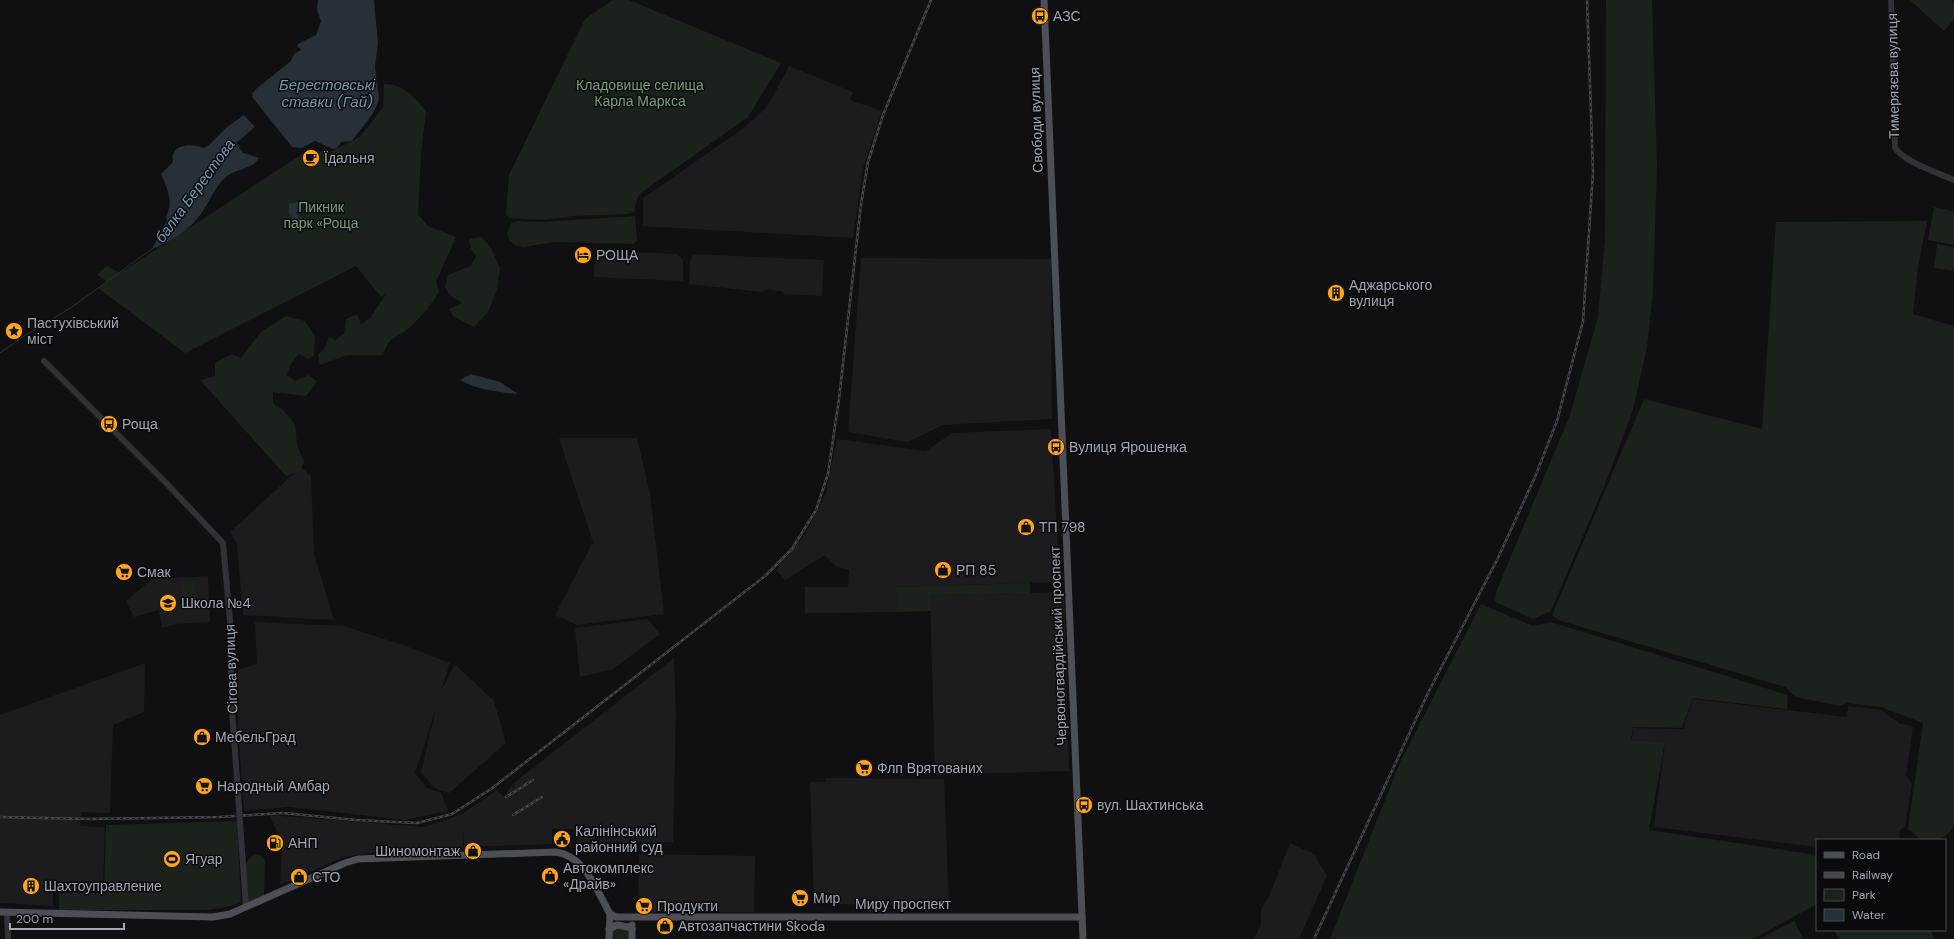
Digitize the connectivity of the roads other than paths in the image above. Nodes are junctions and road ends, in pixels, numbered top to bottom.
1 (1044, 0) edge
2 (1891, 0) edge
3 (1954, 180) edge
4 (1055, 257) joint
5 (44, 361) dead end
6 (246, 907) junction
7 (4, 913) edge
8 (610, 914) junction
9 (632, 917) junction
10 (1082, 917) junction
11 (609, 929) junction
12 (632, 929) junction
13 (8, 939) edge
14 (609, 939) edge
15 (632, 939) edge
16 (1083, 939) edge

1 - 4 main road, Свободи вулиця
2 - 3 street, Тимерязєва вулиця
4 - 10 main road, Червоногвардійський проспект
5 - 6 street, Сігова вулиця, bridge
6 - 7 main road
6 - 8 main road
7 - 13 street
8 - 9 main road, Миру проспект
8 - 11 main road
9 - 10 main road, Миру проспект
9 - 12 main road
10 - 16 main road, Червоногвардійський проспект
11 - 12 main road
11 - 14 main road
12 - 15 main road

